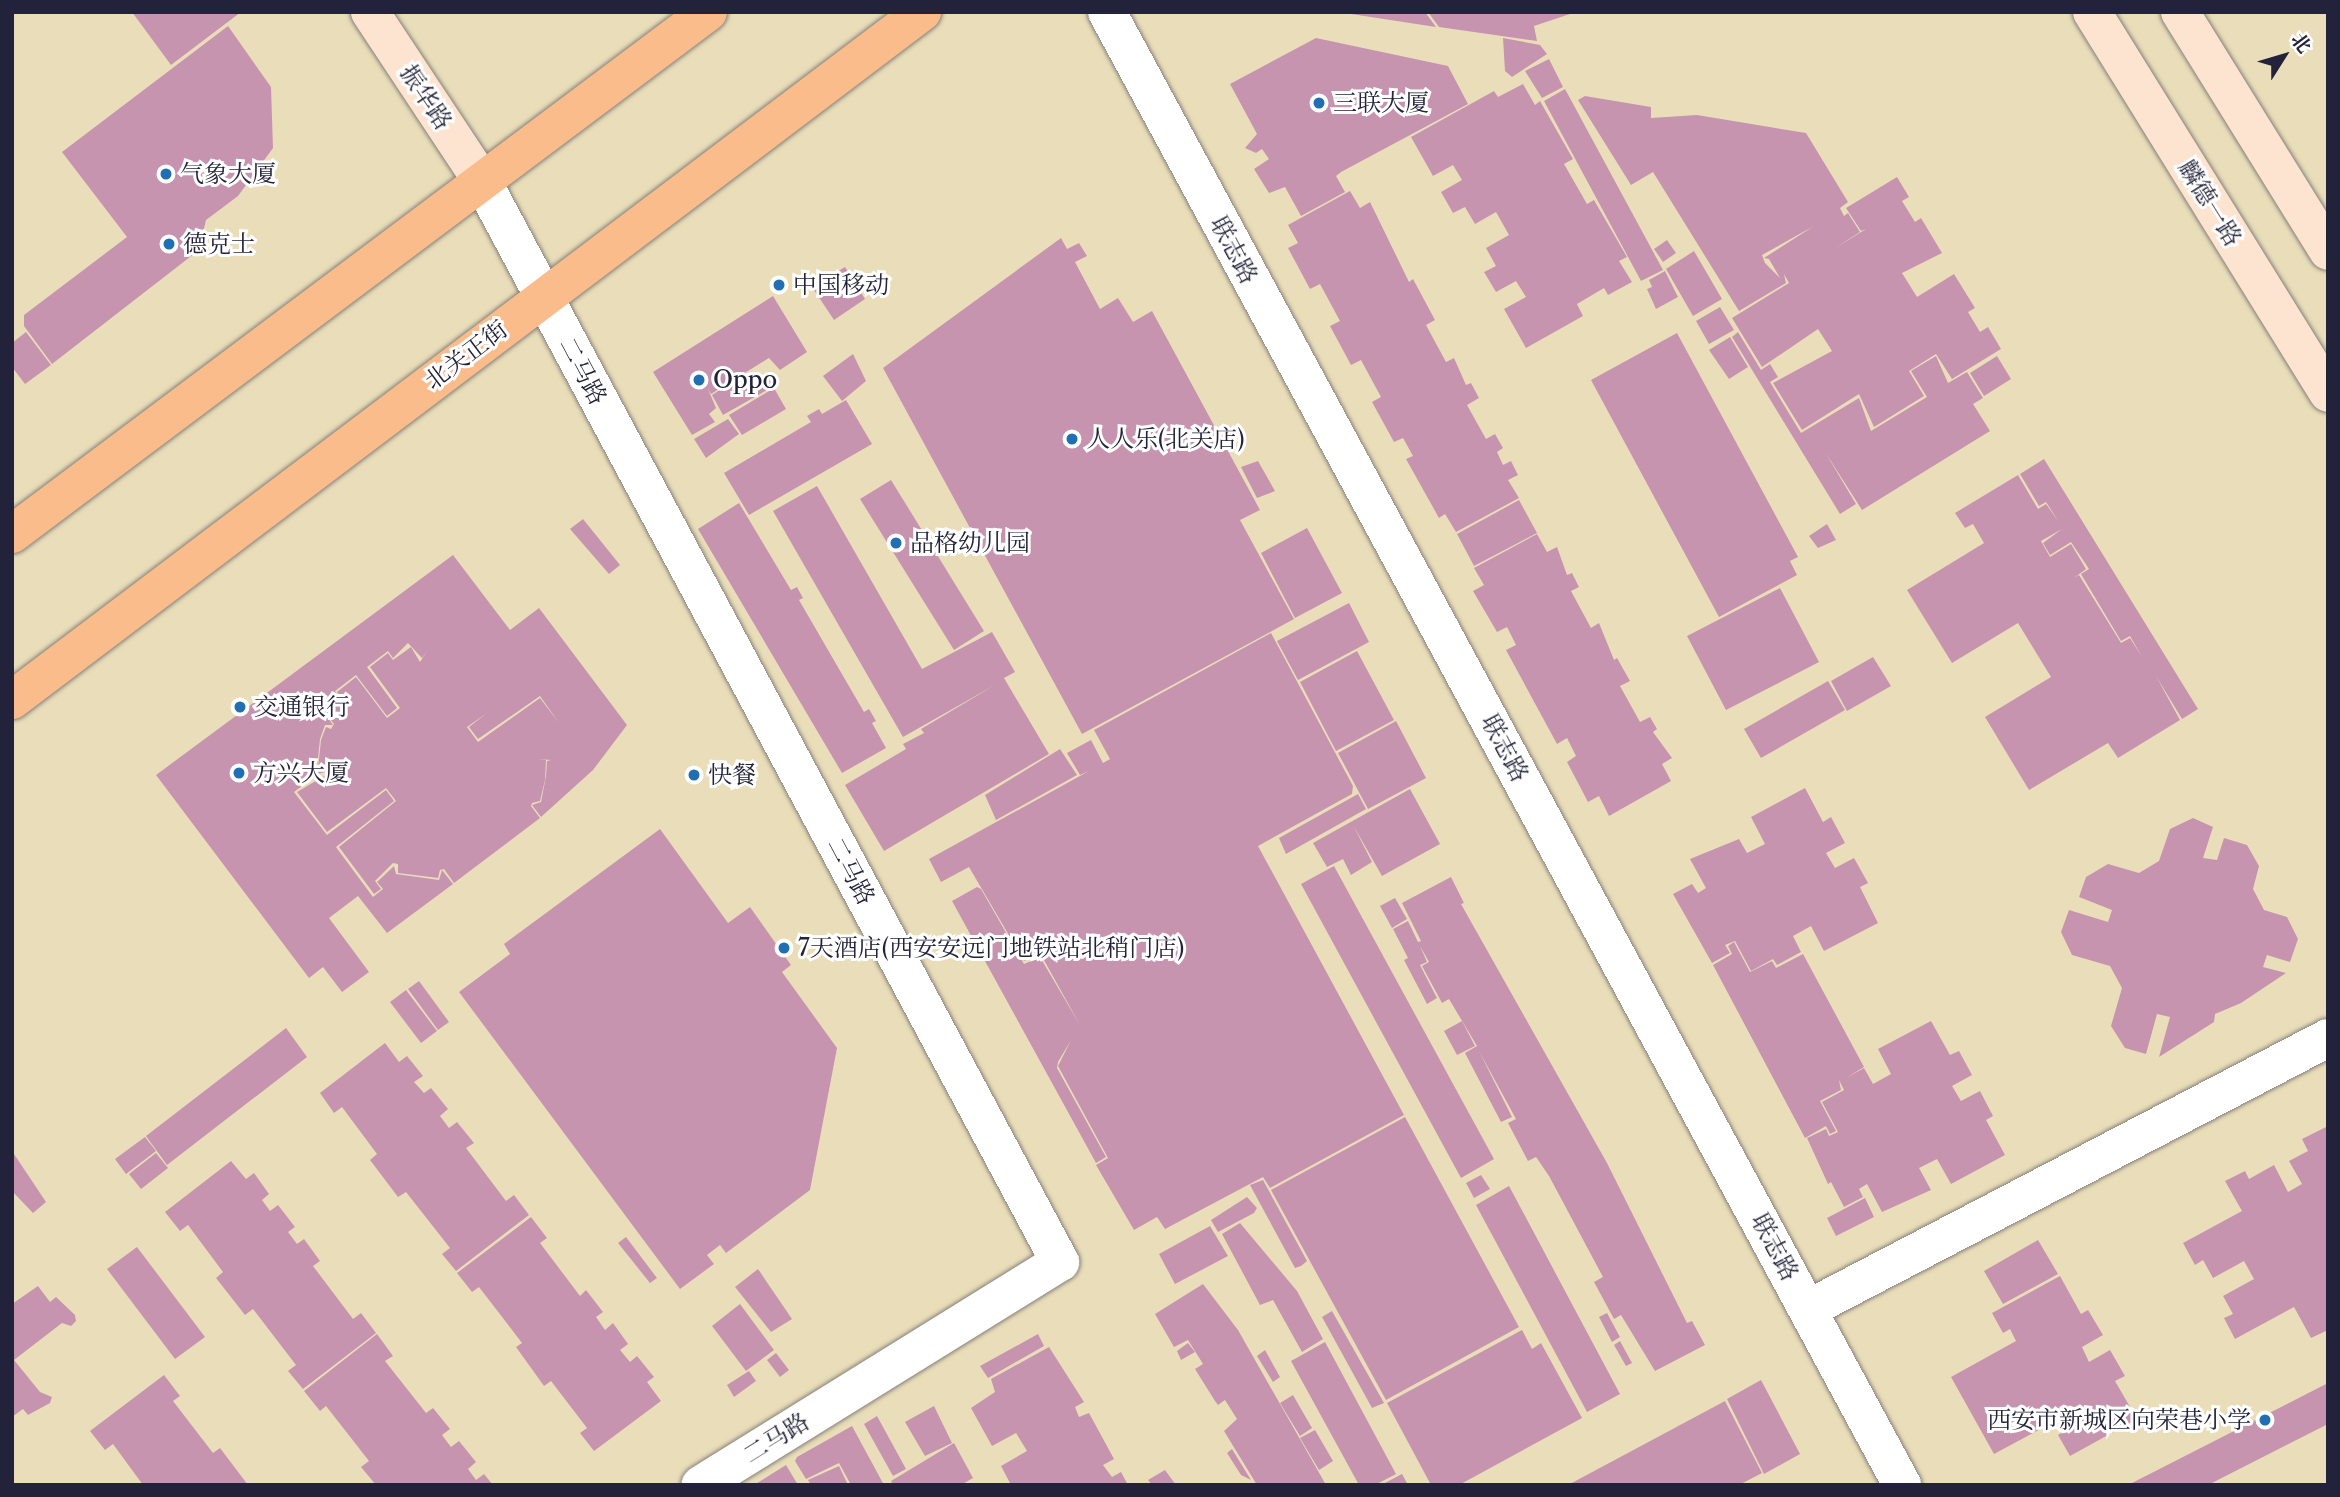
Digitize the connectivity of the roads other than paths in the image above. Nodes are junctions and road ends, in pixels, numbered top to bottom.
1 (370, 12) edge
2 (708, 12) edge
3 (922, 12) edge
4 (1107, 12) edge
5 (2092, 12) edge
6 (2180, 12) edge
7 (482, 181) junction
8 (2328, 251) edge
9 (543, 296) junction
10 (2328, 393) edge
11 (12, 534) edge
12 (12, 700) edge
13 (2328, 1038) edge
14 (1808, 1309) junction
15 (700, 1485) edge
16 (1902, 1485) edge

1 - 7 main road, 振华路
2 - 7 main road
3 - 9 main road, 北关正街
4 - 14 street, 联志路
5 - 10 main road, 麟德一路
6 - 8 main road
7 - 9 street, 二马路
7 - 11 main road
9 - 12 main road, 北关正街
9 - 15 street, 二马路
13 - 14 street
14 - 16 street, 联志路

